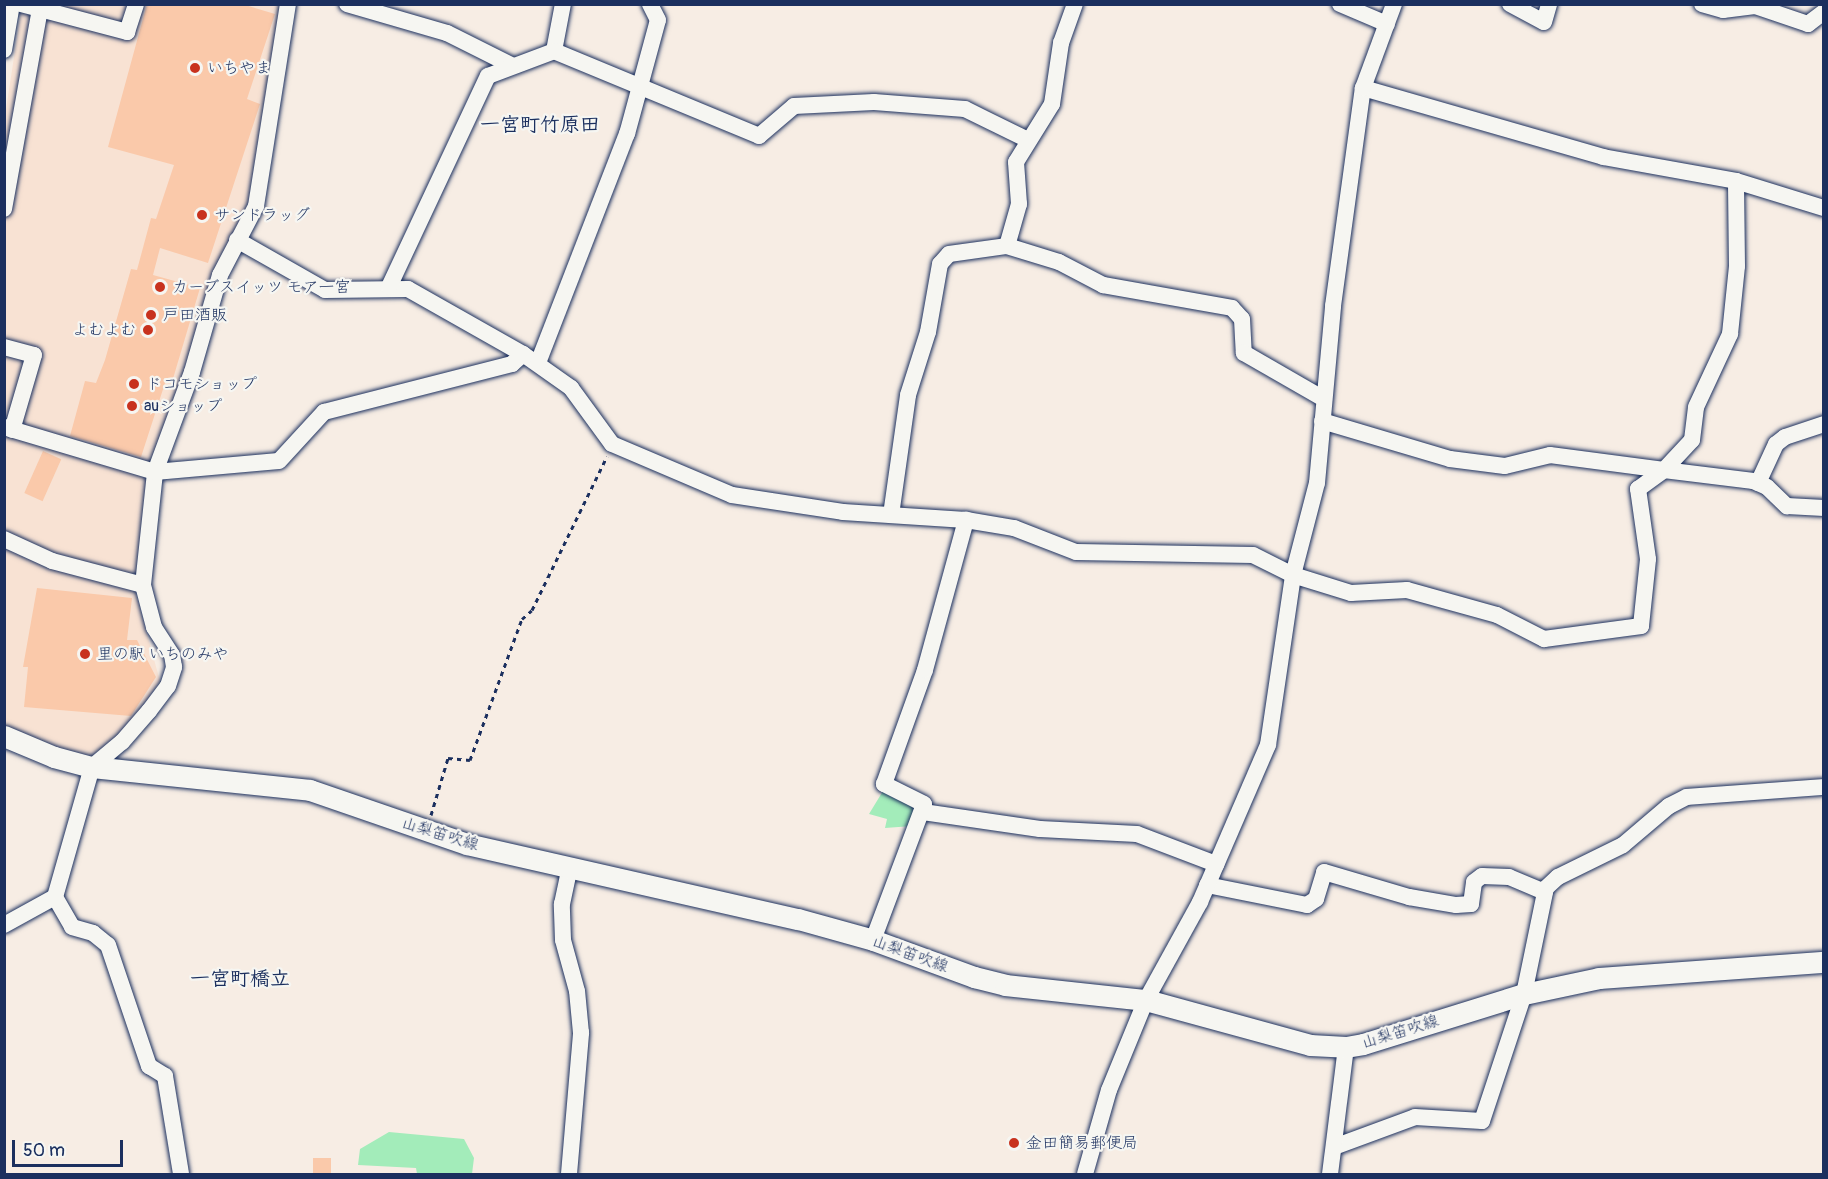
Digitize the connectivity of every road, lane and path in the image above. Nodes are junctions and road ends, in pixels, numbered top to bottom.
1 (12, 4) edge
2 (21, 4) edge
3 (136, 4) edge
4 (288, 4) edge
5 (347, 4) edge
6 (563, 4) edge
7 (651, 4) edge
8 (1075, 4) edge
9 (1340, 4) edge
10 (1394, 4) edge
11 (1510, 4) edge
12 (1549, 4) edge
13 (1702, 4) edge
14 (44, 6) edge
15 (1824, 12) edge
16 (1387, 24) junction
17 (4, 50) edge
18 (554, 51) junction
19 (511, 64) junction
20 (639, 86) junction
21 (1363, 88) junction
22 (1028, 140) junction
23 (1736, 181) junction
24 (1824, 208) edge
25 (4, 209) edge
26 (237, 240) junction
27 (1007, 246) junction
28 (389, 287) junction
29 (4, 347) edge
30 (523, 354) junction
31 (538, 363) junction
32 (1324, 399) junction
33 (1322, 421) junction
34 (1824, 424) edge
35 (8, 428) edge
36 (612, 444) junction
37 (1664, 471) junction
38 (155, 472) junction
39 (1758, 483) junction
40 (1824, 508) edge
41 (891, 515) junction
42 (966, 520) junction
43 (4, 539) edge
44 (1293, 575) junction
45 (143, 585) junction
46 (4, 736) edge
47 (92, 766) junction
48 (1822, 786) edge
49 (923, 812) junction
50 (426, 831) junction
51 (1216, 864) junction
52 (570, 867) junction
53 (1207, 885) junction
54 (1545, 892) junction
55 (56, 897) junction
56 (4, 925) edge
57 (873, 940) junction
58 (1824, 962) edge
59 (1524, 994) junction
60 (1146, 1000) junction
61 (1346, 1047) junction
62 (1334, 1147) junction
63 (180, 1174) edge
64 (569, 1174) edge
65 (1085, 1174) edge
66 (1330, 1174) edge

1 - 17 street
2 - 14 street
3 - 14 street
4 - 26 street
5 - 19 street
6 - 18 street
7 - 20 street
8 - 22 street
9 - 16 street
10 - 16 street
11 - 12 street
13 - 15 street
14 - 25 street
16 - 21 street
18 - 19 street
18 - 20 street
19 - 28 street
20 - 22 street
20 - 31 street
21 - 23 street
21 - 32 street
22 - 27 street
23 - 24 street
23 - 37 street
26 - 28 street
26 - 38 street
27 - 32 street
27 - 41 street
28 - 30 street
29 - 35 street
30 - 31 street
30 - 38 street
31 - 36 street
32 - 33 street
33 - 37 street
33 - 44 street
34 - 39 street
35 - 38 street
36 - 41 street
36 - 50 path
37 - 39 street
37 - 44 street
38 - 45 street
39 - 40 street
41 - 42 street
42 - 44 street
42 - 49 street
43 - 45 street
44 - 51 street
45 - 47 street
46 - 47 main road, 山梨笛吹線
47 - 50 main road, 山梨笛吹線
47 - 55 street
48 - 54 street
49 - 51 street
49 - 57 street
50 - 52 main road, 山梨笛吹線
51 - 53 street
52 - 57 main road, 山梨笛吹線
52 - 64 street
53 - 54 street
53 - 60 street
54 - 59 street
55 - 56 street
55 - 63 street
57 - 60 main road, 山梨笛吹線
58 - 59 main road, 山梨笛吹線
59 - 61 main road, 山梨笛吹線
59 - 62 street
60 - 61 main road, 山梨笛吹線
60 - 65 street
61 - 62 street
62 - 66 street

